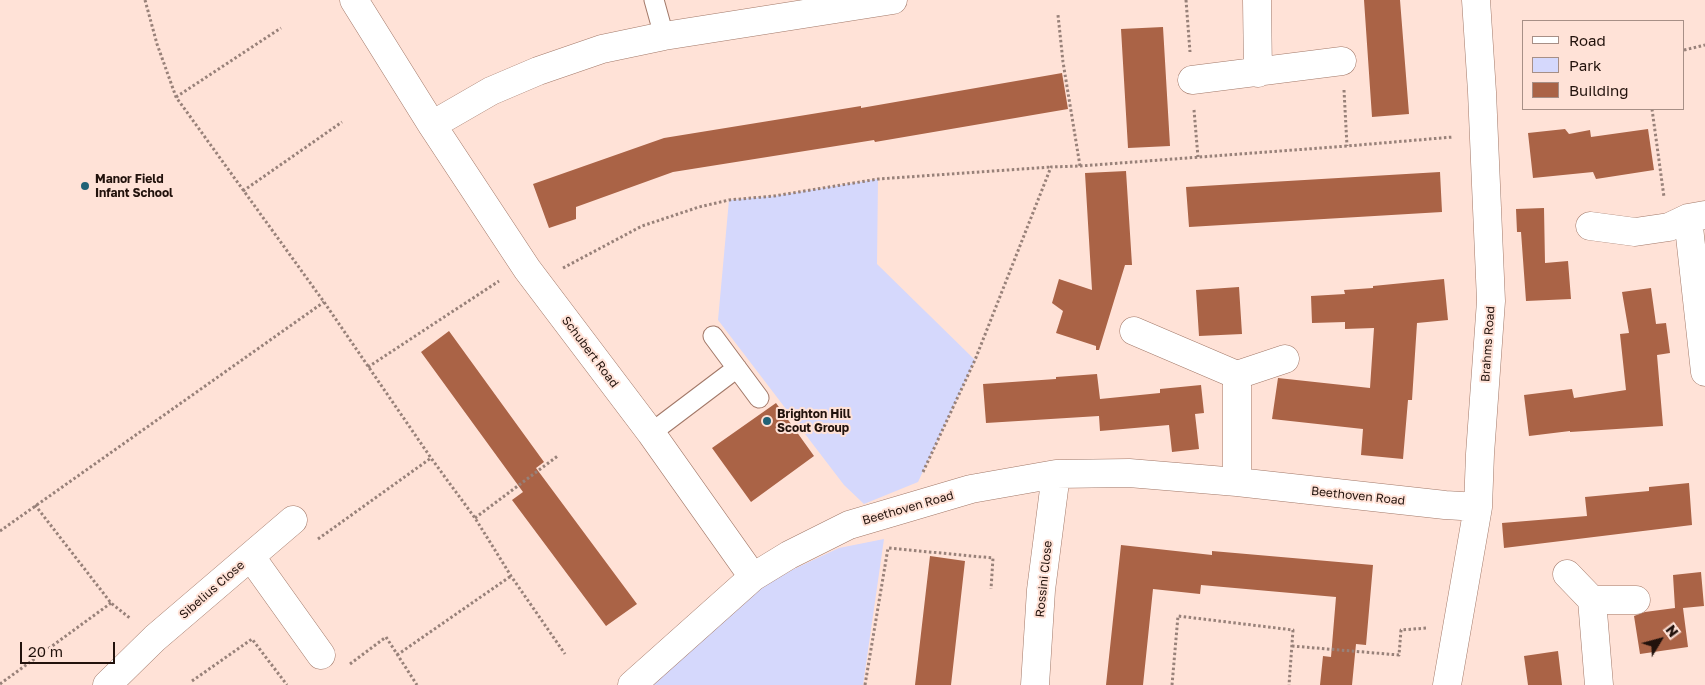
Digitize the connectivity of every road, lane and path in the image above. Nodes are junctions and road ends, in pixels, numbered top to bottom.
1 (145, 0) edge
2 (354, 0) edge
3 (654, 0) edge
4 (893, 0) edge
5 (1257, 0) edge
6 (1476, 0) edge
7 (1058, 15) dead end
8 (281, 28) dead end
9 (664, 36) junction
10 (1705, 45) edge
11 (1685, 50) edge
12 (1342, 61) joint
13 (1258, 73) junction
14 (1192, 80) dead end
15 (176, 97) junction
16 (1652, 110) edge
17 (342, 122) dead end
18 (432, 124) junction
19 (1459, 136) dead end
20 (1347, 146) junction
21 (1080, 166) junction
22 (1051, 167) junction
23 (243, 191) junction
24 (1687, 220) edge
25 (1590, 226) dead end
26 (558, 263) dead end
27 (501, 280) dead end
28 (324, 302) junction
29 (1134, 331) dead end
30 (714, 336) dead end
31 (1284, 359) dead end
32 (368, 367) junction
33 (737, 368) junction
34 (1705, 372) edge
35 (1237, 375) junction
36 (759, 398) dead end
37 (651, 433) junction
38 (559, 455) dead end
39 (431, 458) junction
40 (922, 473) dead end
41 (1056, 474) junction
42 (1237, 482) junction
43 (35, 506) junction
44 (1478, 507) junction
45 (475, 518) junction
46 (293, 520) joint
47 (0, 531) edge
48 (251, 557) junction
49 (1567, 574) dead end
50 (511, 576) junction
51 (753, 577) junction
52 (991, 589) dead end
53 (1592, 600) junction
54 (1636, 600) dead end
55 (111, 603) junction
56 (1457, 626) junction
57 (155, 638) junction
58 (1292, 646) junction
59 (565, 654) dead end
60 (321, 655) dead end
61 (397, 655) junction
62 (349, 664) dead end
63 (192, 681) dead end
64 (0, 684) edge
65 (107, 685) edge
66 (287, 685) edge
67 (417, 685) edge
68 (632, 685) edge
69 (865, 685) edge
70 (1035, 685) edge
71 (1172, 685) edge
72 (1289, 685) edge
73 (1447, 685) edge
74 (1599, 685) edge

1 - 15 path
2 - 18 street, Schubert Road
3 - 9 lane
4 - 9 street
5 - 13 street
6 - 44 street, Brahms Road
7 - 21 path
8 - 15 path
9 - 18 street
10 - 11 path
12 - 13 street
12 - 20 path
13 - 14 street
15 - 23 path
16 - 24 path
17 - 23 path
18 - 37 street, Schubert Road
19 - 20 path
20 - 21 path
21 - 22 path
22 - 26 path
22 - 40 path
23 - 28 path
24 - 25 street
24 - 34 street
27 - 32 path
28 - 32 path
28 - 43 path
29 - 35 street
30 - 33 lane
31 - 35 street
32 - 39 path
33 - 36 lane
33 - 37 lane
35 - 42 street
37 - 51 street, Schubert Road
38 - 45 path
39 - 45 path
39 - 46 path
41 - 42 street, Beethoven Road
41 - 51 street, Beethoven Road
41 - 70 street, Rossini Close
42 - 44 street, Beethoven Road
43 - 47 path
43 - 55 path
44 - 56 street, Brahms Road
45 - 50 path
46 - 48 street, Sibelius Close
48 - 57 street, Sibelius Close
48 - 60 street, Sibelius Close
49 - 53 street
50 - 59 path
50 - 61 path
51 - 68 street, Beethoven Road
52 - 69 path
53 - 54 street
53 - 74 street
55 - 57 path
55 - 64 path
56 - 58 path
56 - 73 street, Brahms Road
57 - 65 street, Sibelius Close
58 - 71 path
58 - 72 path
61 - 62 path
61 - 67 path
63 - 66 path

